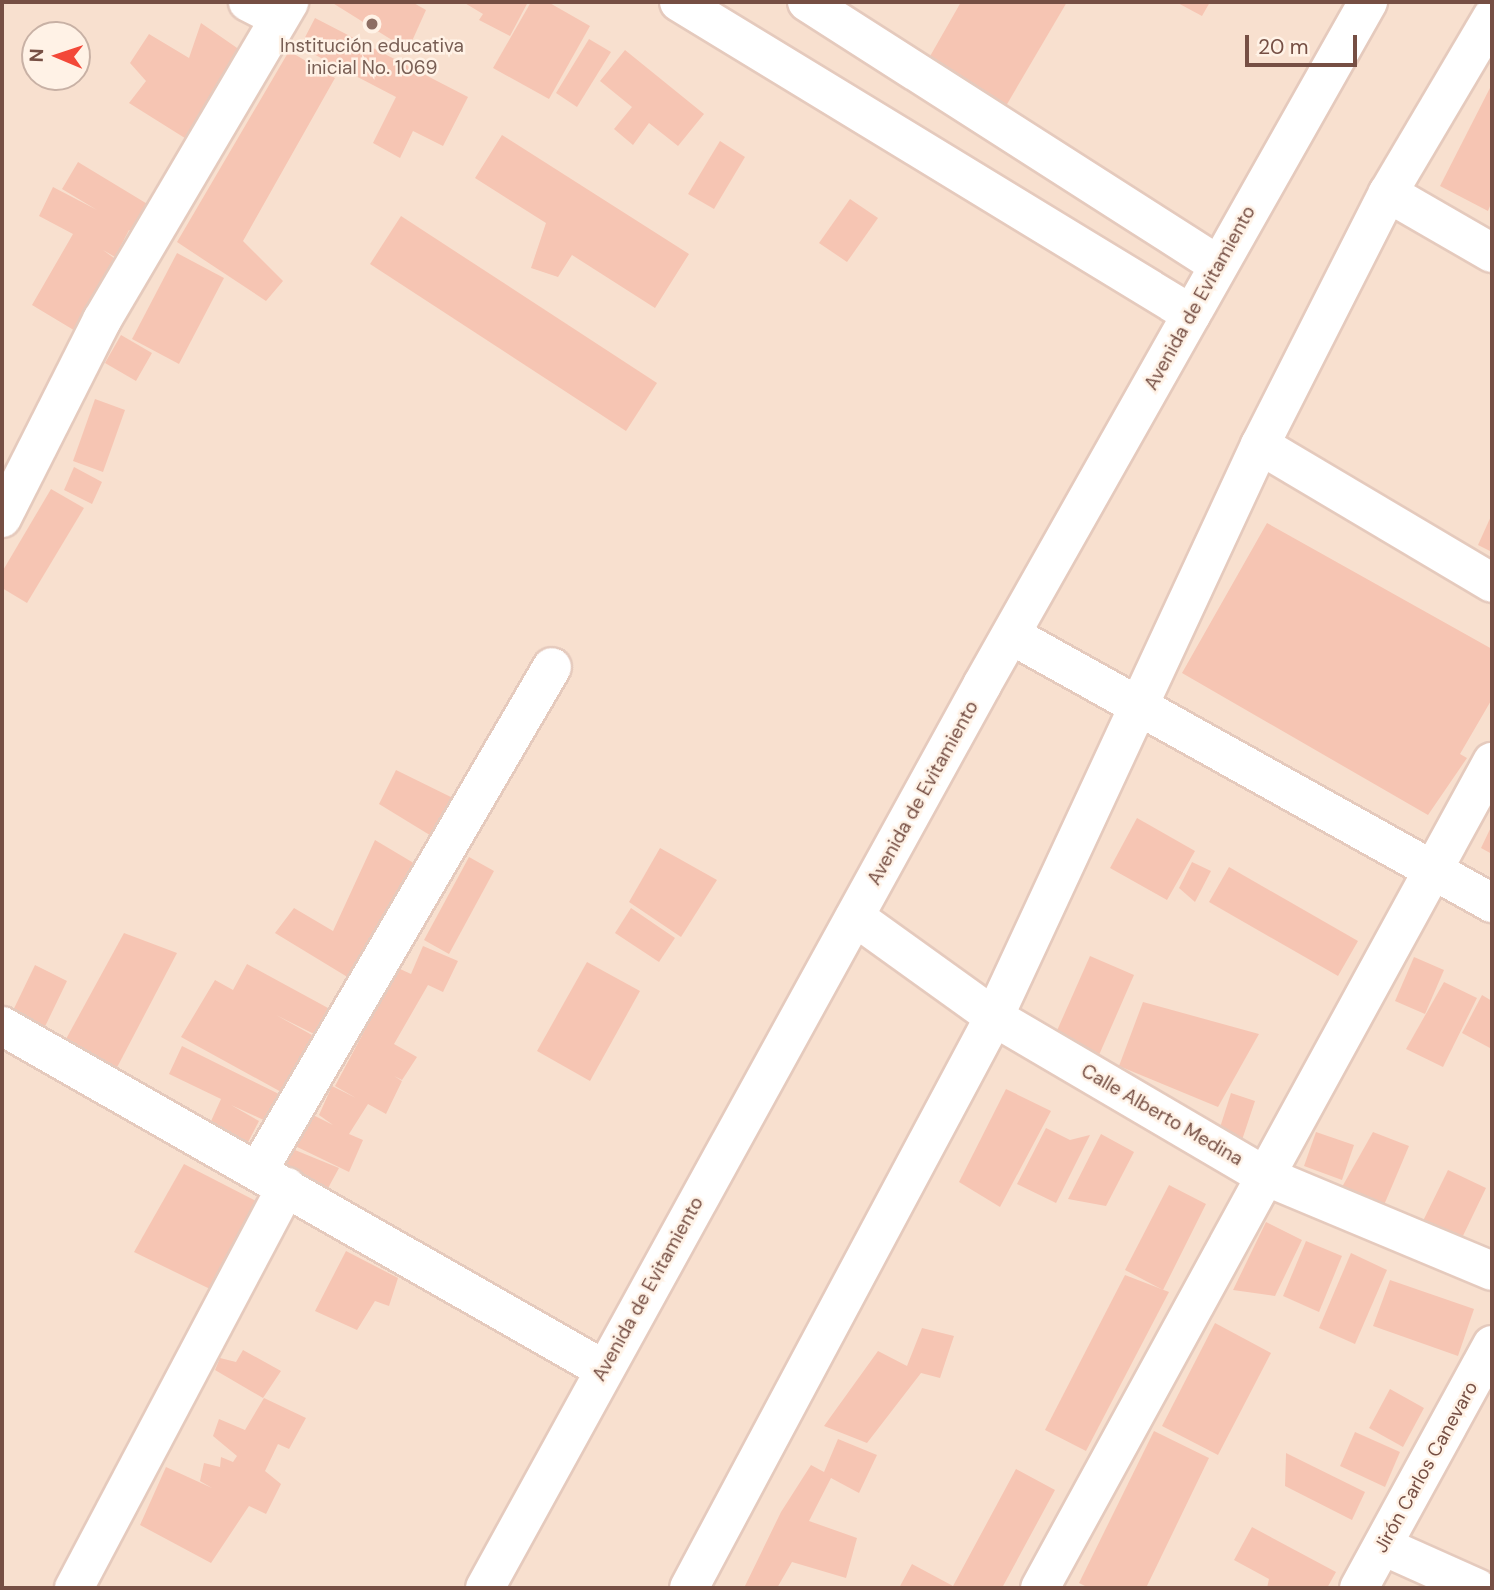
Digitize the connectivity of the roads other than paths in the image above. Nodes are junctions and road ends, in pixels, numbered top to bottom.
1 (679, 2) edge
2 (807, 2) edge
3 (1368, 2) edge
4 (272, 7) edge
5 (1492, 17) edge
6 (1388, 193) junction
7 (1492, 253) edge
8 (1218, 265) junction
9 (1191, 314) junction
10 (1260, 445) junction
11 (2, 518) edge
12 (1492, 583) edge
13 (1011, 635) junction
14 (552, 667) dead end
15 (1138, 704) junction
16 (1492, 762) edge
17 (1436, 873) junction
18 (1492, 903) edge
19 (855, 917) junction
20 (994, 1017) junction
21 (2, 1026) edge
22 (1265, 1176) junction
23 (272, 1178) junction
24 (1492, 1271) edge
25 (1492, 1346) edge
26 (603, 1368) junction
27 (1383, 1546) junction
28 (74, 1588) edge
29 (485, 1588) edge
30 (689, 1588) edge
31 (1040, 1588) edge
32 (1359, 1588) edge
33 (1477, 1588) edge

1 - 9 street
2 - 8 street
3 - 8 street, Avenida de Evitamiento
4 - 11 street
5 - 6 street
6 - 7 street
6 - 10 street
8 - 9 street, Avenida de Evitamiento
9 - 13 street, Avenida de Evitamiento
10 - 12 street
10 - 15 street
13 - 15 street
13 - 19 street, Avenida de Evitamiento
14 - 23 street
15 - 17 street
15 - 20 street
16 - 17 street
17 - 18 street
17 - 22 street
19 - 20 street, Calle Alberto Medina
19 - 26 street, Avenida de Evitamiento
20 - 22 street, Calle Alberto Medina
20 - 30 street
21 - 23 street
22 - 24 street, Calle Alberto Medina
22 - 31 street
23 - 26 street
23 - 28 street
25 - 27 street, Jirón Carlos Canevaro
26 - 29 street, Avenida de Evitamiento
27 - 32 street, Jirón Carlos Canevaro
27 - 33 street

